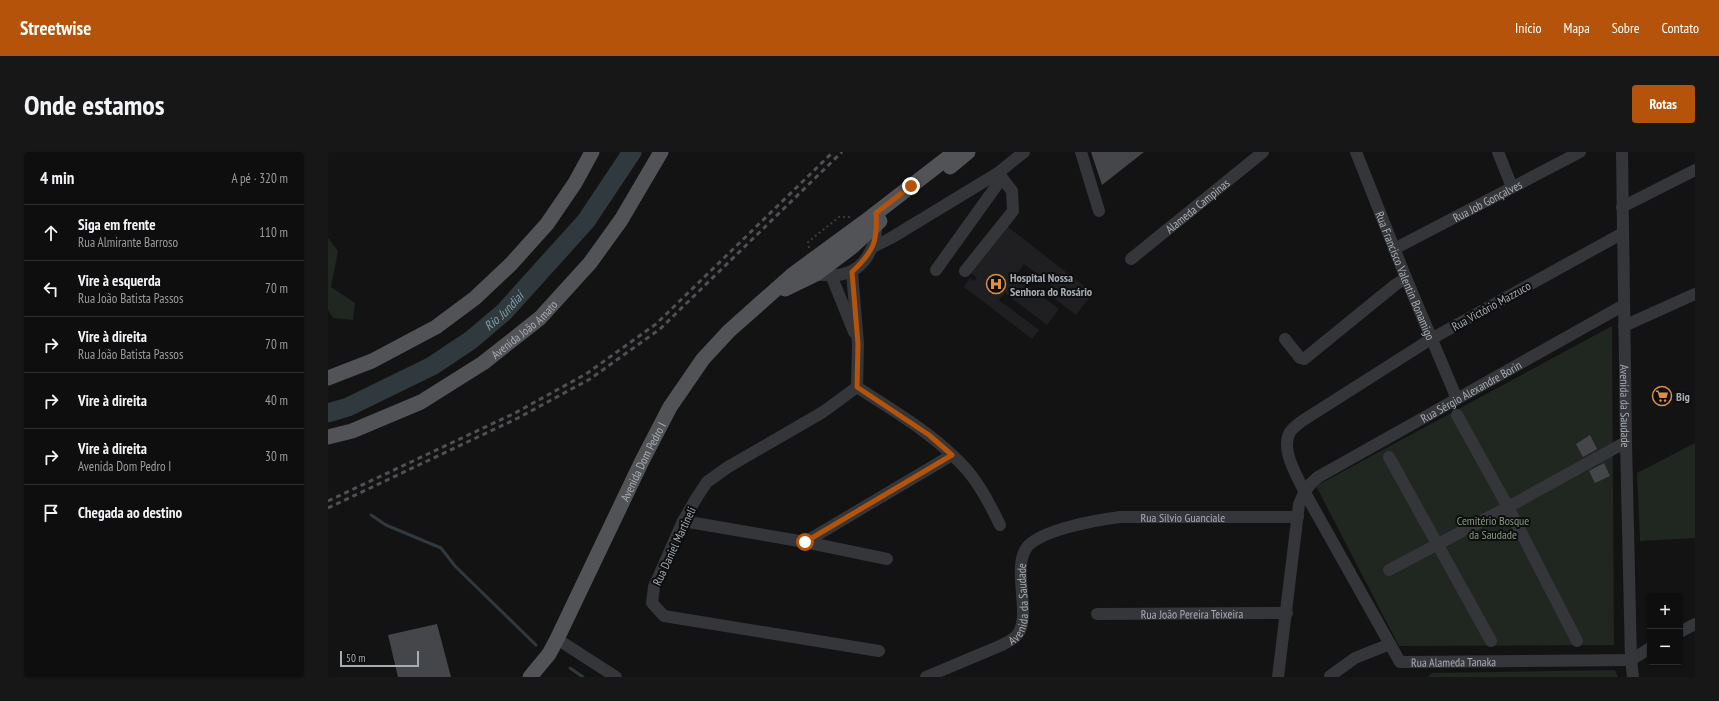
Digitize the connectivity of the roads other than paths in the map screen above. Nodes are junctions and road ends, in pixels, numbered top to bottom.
1 (592, 152) edge
2 (661, 152) edge
3 (955, 152) edge
4 (968, 152) edge
5 (1024, 152) edge
6 (1081, 152) edge
7 (1263, 152) edge
8 (1356, 152) edge
9 (1498, 152) edge
10 (1580, 152) edge
11 (1622, 152) edge
12 (1695, 170) edge
13 (1000, 176) junction
14 (1512, 188) junction
15 (1622, 207) junction
16 (1099, 211) dead end
17 (876, 218) junction
18 (1623, 233) junction
19 (873, 247) junction
20 (1394, 249) junction
21 (1131, 259) dead end
22 (936, 270) dead end
23 (965, 271) dead end
24 (852, 272) junction
25 (792, 275) junction
26 (823, 275) junction
27 (1406, 278) junction
28 (1695, 294) edge
29 (758, 304) junction
30 (1624, 305) junction
31 (1624, 326) junction
32 (1285, 339) dead end
33 (1431, 339) junction
34 (858, 344) junction
35 (328, 378) edge
36 (857, 387) junction
37 (1457, 399) junction
38 (1457, 415) dead end
39 (328, 437) edge
40 (1626, 442) junction
41 (952, 455) junction
42 (1389, 458) dead end
43 (1304, 491) junction
44 (1508, 507) junction
45 (1298, 517) junction
46 (683, 521) junction
47 (1000, 524) dead end
48 (805, 542) junction
49 (1437, 544) junction
50 (1027, 547) joint
51 (887, 559) dead end
52 (1389, 570) dead end
53 (1287, 613) junction
54 (1097, 614) dead end
55 (1695, 624) edge
56 (1683, 630) edge
57 (557, 639) junction
58 (1490, 641) dead end
59 (1577, 641) dead end
60 (1390, 644) junction
61 (1647, 650) edge
62 (880, 651) dead end
63 (1631, 660) junction
64 (1330, 676) dead end
65 (530, 677) edge
66 (616, 677) edge
67 (926, 677) edge
68 (1278, 677) edge
69 (1633, 677) edge

1 - 35 main road
2 - 39 main road, Avenida João Amato
3 - 17 main road, Avenida Dom Pedro I
4 - 17 main road, Avenida Dom Pedro I
5 - 13 street
6 - 16 street
7 - 21 street, Alameda Campinas
8 - 20 street, Rua Francisco Valentin Bonamigo
9 - 14 street
10 - 14 street, Rua Job Gonçalves
11 - 15 street, Avenida da Saudade
12 - 15 street
13 - 19 street
13 - 22 street
13 - 23 street
14 - 20 street, Rua Job Gonçalves
15 - 18 street, Avenida da Saudade
17 - 19 street
17 - 25 main road, Avenida Dom Pedro I
17 - 26 main road, Avenida Dom Pedro I
18 - 30 street, Avenida da Saudade
18 - 33 street, Rua Victório Mazzuco
19 - 24 street
20 - 27 street, Rua Francisco Valentin Bonamigo
24 - 26 street
24 - 34 street
25 - 26 street
25 - 29 main road, Avenida Dom Pedro I
26 - 29 main road, Avenida Dom Pedro I
26 - 34 street
27 - 32 street
27 - 33 street, Rua Francisco Valentin Bonamigo
28 - 31 street
29 - 57 main road, Avenida Dom Pedro I
30 - 31 street, Avenida da Saudade
30 - 37 street, Rua Sérgio Alexandre Borin
31 - 40 street, Avenida da Saudade
33 - 37 street, Rua Francisco Valentin Bonamigo
33 - 43 street, Rua Victório Mazzuco
34 - 36 street
36 - 41 street
36 - 46 street, Rua Daniel Martineli
37 - 43 street, Rua Sérgio Alexandre Borin
38 - 44 street
40 - 44 street
40 - 63 street, Avenida da Saudade
41 - 47 street
41 - 48 street
42 - 49 street
43 - 45 street
43 - 60 street, Rua Alameda Tanaka
44 - 49 street
44 - 59 street
45 - 50 street, Rua Silvio Guanciale
45 - 53 street
46 - 48 street
46 - 62 street, Rua Daniel Martineli
48 - 51 street
49 - 52 street
49 - 58 street
50 - 67 street, Avenida da Saudade
53 - 54 street, Rua João Pereira Teixeira
53 - 68 street
55 - 56 street
57 - 65 main road, Avenida Dom Pedro I
57 - 66 street
60 - 63 street, Rua Alameda Tanaka
60 - 64 street
61 - 63 street
63 - 69 street, Avenida da Saudade

